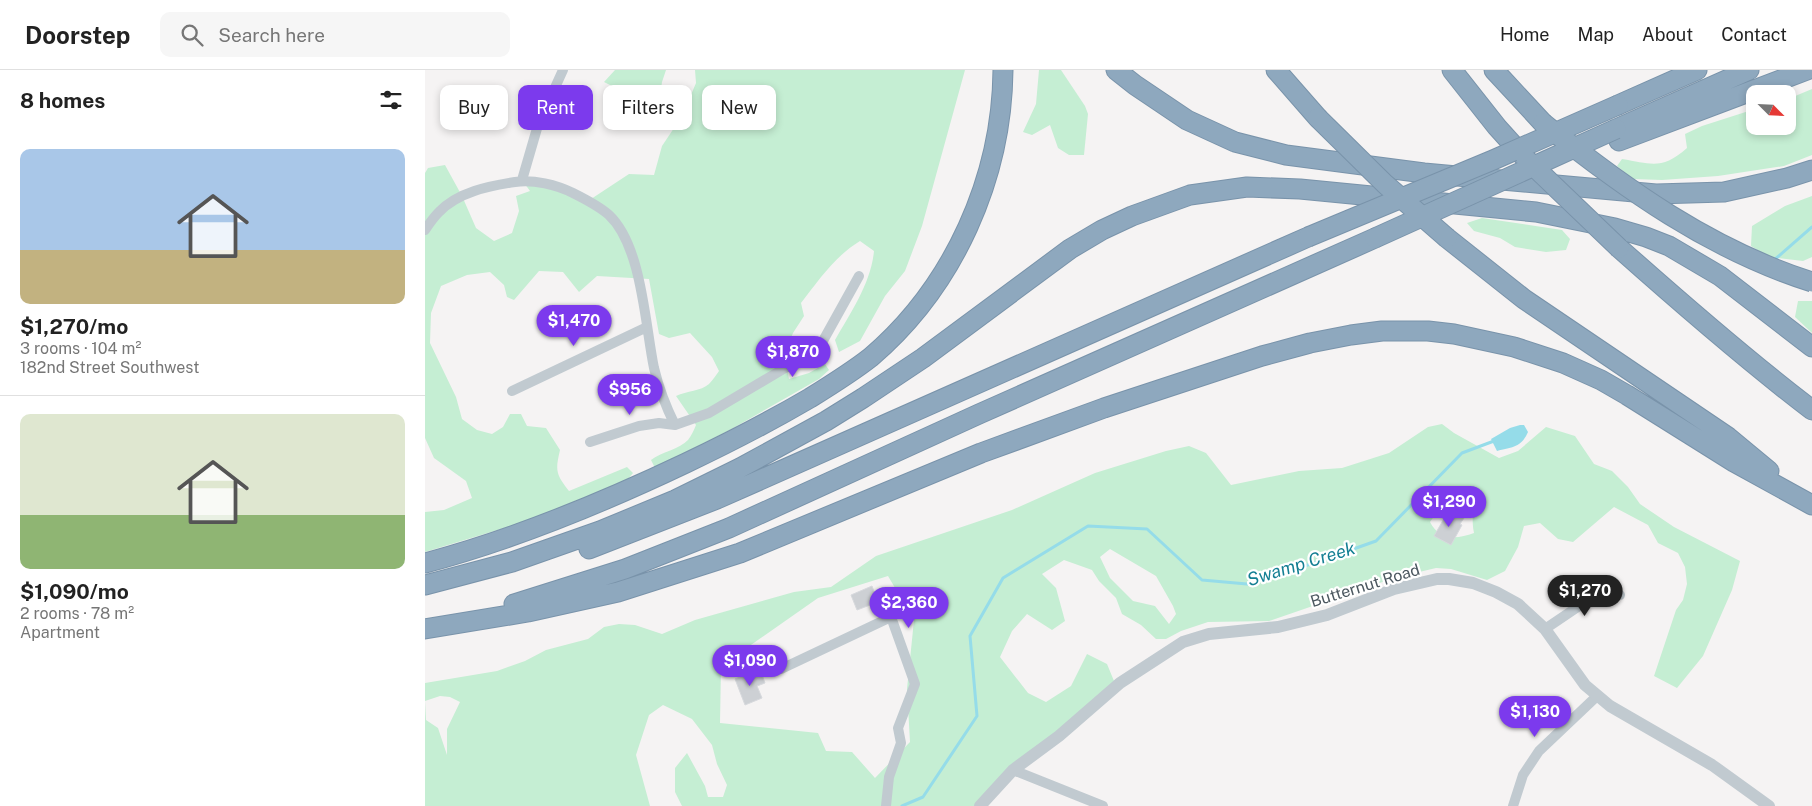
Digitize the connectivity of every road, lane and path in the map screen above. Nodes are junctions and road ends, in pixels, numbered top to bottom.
1 (563, 70) edge
2 (1003, 70) edge
3 (1116, 70) edge
4 (1276, 70) edge
5 (1452, 70) edge
6 (1494, 70) edge
7 (1697, 70) edge
8 (1749, 70) edge
9 (1807, 70) edge
10 (1617, 135) junction
11 (1812, 170) edge
12 (522, 180) junction
13 (425, 230) edge
14 (859, 276) dead end
15 (1812, 282) edge
16 (647, 327) junction
17 (1812, 347) edge
18 (512, 391) dead end
19 (1812, 410) edge
20 (675, 425) junction
21 (590, 442) dead end
22 (1806, 501) edge
23 (425, 563) edge
24 (425, 584) edge
25 (425, 593) edge
26 (1620, 595) dead end
27 (425, 629) edge
28 (1545, 629) junction
29 (781, 670) dead end
30 (1597, 696) junction
31 (1013, 770) junction
32 (886, 801) edge
33 (980, 806) edge
34 (1103, 806) edge
35 (1513, 806) edge
36 (1769, 806) edge

1 - 12 street
2 - 23 highway
3 - 11 highway
4 - 22 highway, bridge
5 - 19 highway, bridge
6 - 15 highway, bridge
7 - 25 highway, bridge
8 - 10 highway
9 - 10 highway
10 - 27 highway, bridge
12 - 13 street
12 - 16 street
14 - 20 street
16 - 18 street
16 - 20 street
17 - 24 highway
20 - 21 street
22 - 27 highway
26 - 28 street
28 - 30 street, Butternut Road
28 - 31 street, Butternut Road
29 - 32 street
30 - 35 street
30 - 36 street, Butternut Road
31 - 33 street, Butternut Road
31 - 34 street

